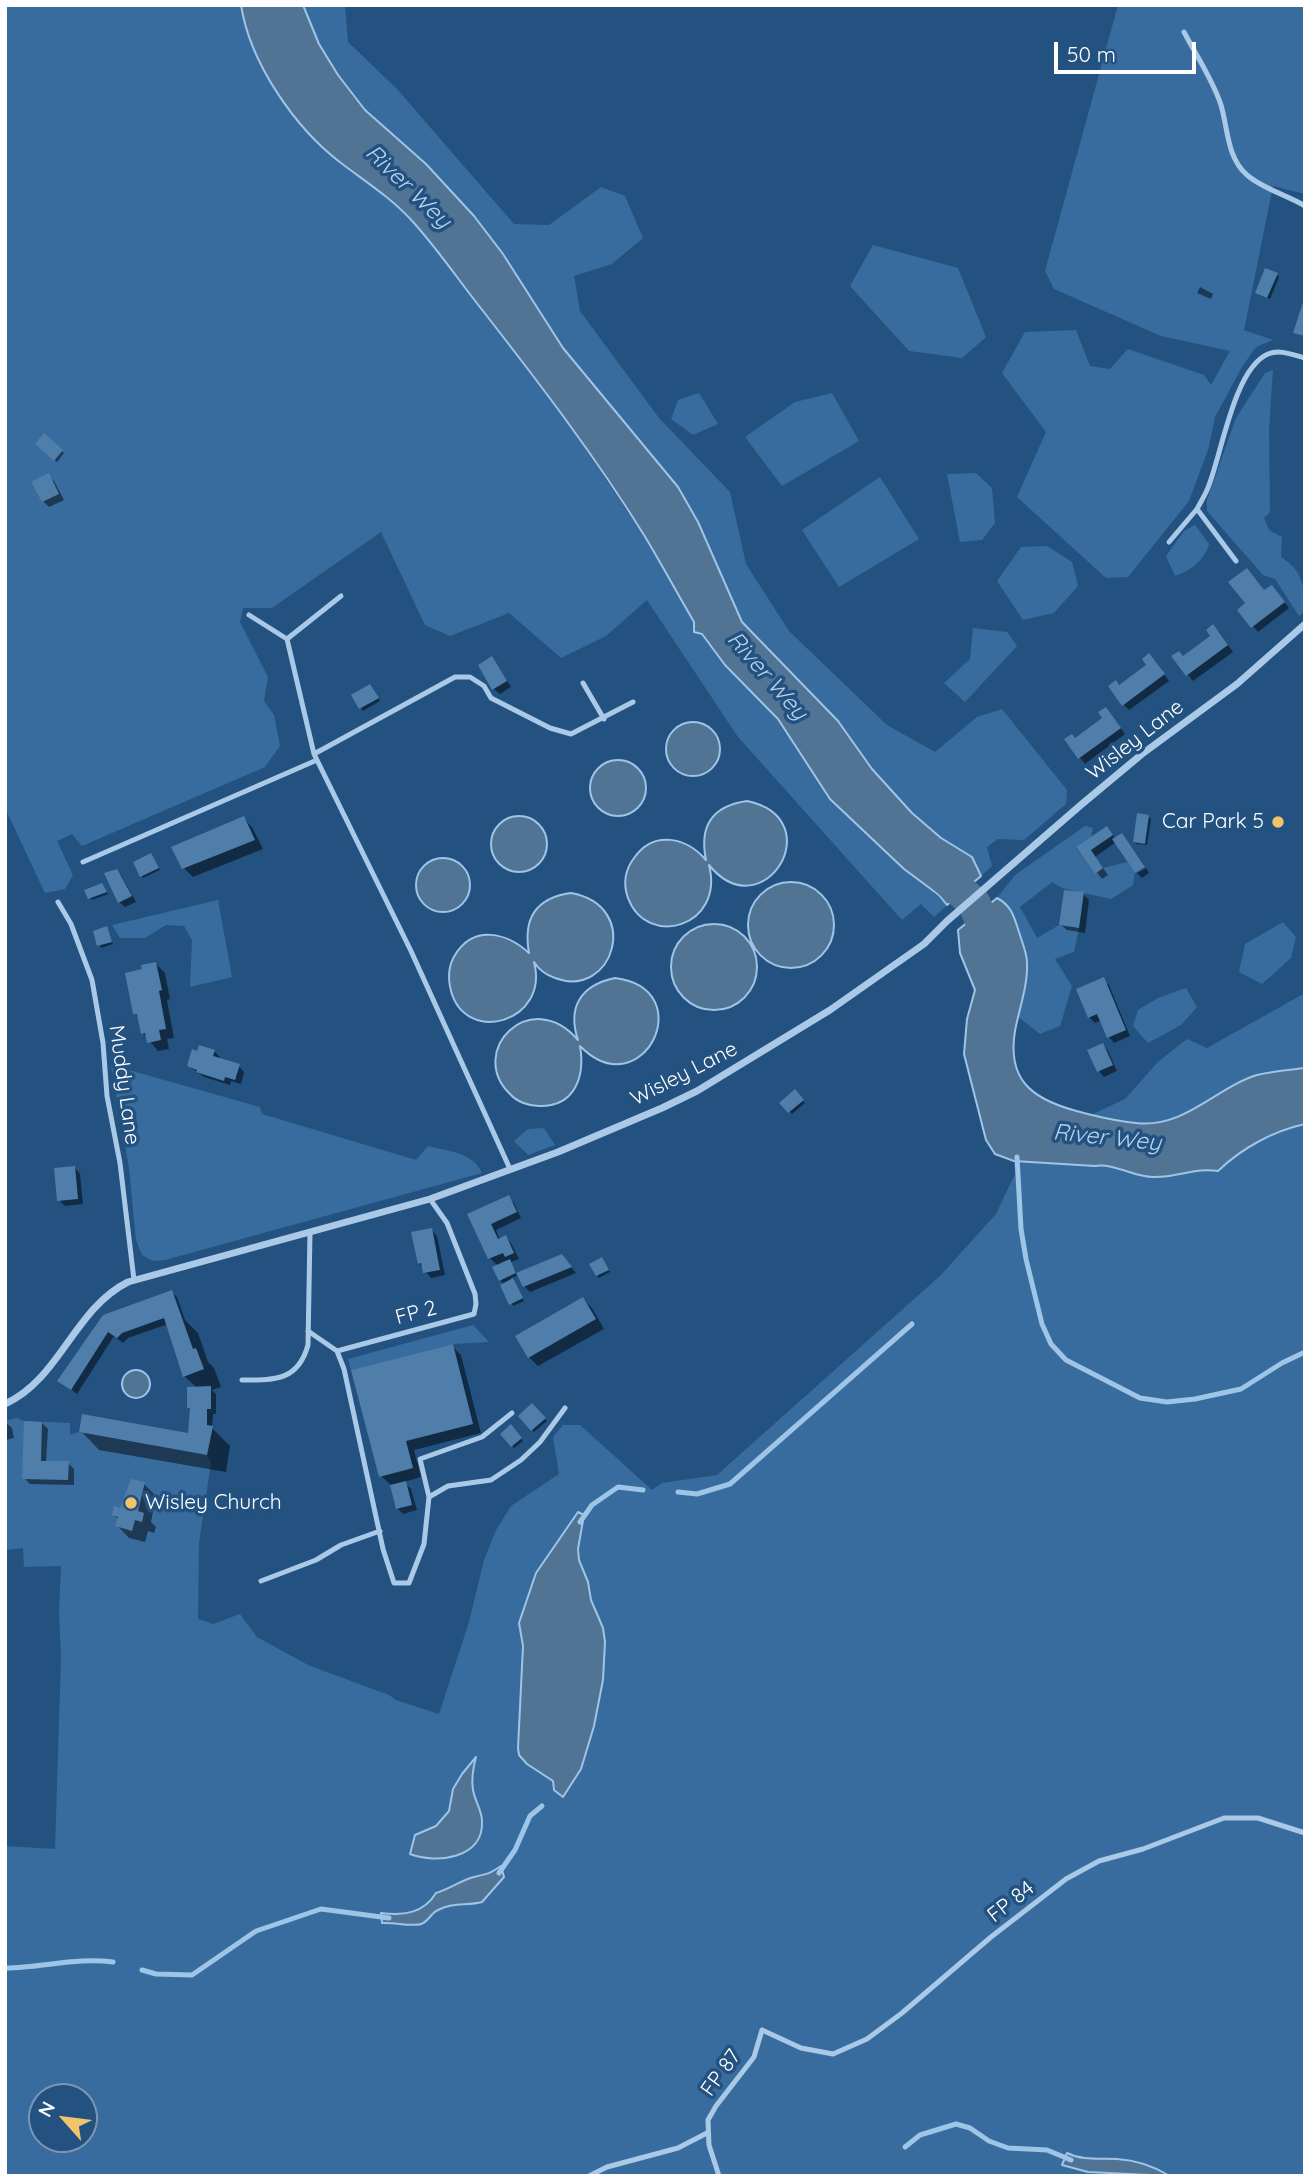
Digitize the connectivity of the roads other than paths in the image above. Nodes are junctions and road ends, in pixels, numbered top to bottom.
1 (1184, 32) dead end
2 (1305, 206) edge
3 (1305, 358) edge
4 (1197, 509) junction
5 (1168, 542) dead end
6 (1236, 561) dead end
7 (341, 596) dead end
8 (249, 615) dead end
9 (1305, 624) edge
10 (287, 639) junction
11 (583, 683) dead end
12 (633, 702) dead end
13 (604, 719) junction
14 (315, 757) junction
15 (83, 862) dead end
16 (58, 902) dead end
17 (510, 1169) junction
18 (430, 1199) junction
19 (310, 1232) junction
20 (134, 1280) junction
21 (308, 1331) junction
22 (337, 1350) junction
23 (242, 1380) dead end
24 (5, 1404) edge
25 (565, 1408) dead end
26 (512, 1413) dead end
27 (429, 1497) junction
28 (380, 1531) junction
29 (261, 1581) dead end
30 (1305, 1833) edge
31 (762, 2030) joint
32 (707, 2133) junction
33 (589, 2176) edge
34 (719, 2176) edge

1 - 2 lane
3 - 4 lane
4 - 5 lane
4 - 6 lane
7 - 10 lane
8 - 10 lane
9 - 17 street, Wisley Lane
10 - 14 lane
11 - 13 lane
12 - 13 lane
13 - 14 lane
14 - 15 lane
14 - 17 lane
16 - 20 lane, Muddy Lane
17 - 18 street, Wisley Lane
18 - 19 street, Wisley Lane
18 - 22 lane, FP 2
19 - 20 street, Wisley Lane
19 - 21 lane
20 - 24 street, Wisley Lane
21 - 22 lane
21 - 23 lane
22 - 28 lane
25 - 27 lane
26 - 27 lane
27 - 28 lane
28 - 29 lane
30 - 31 lane, FP 84
31 - 32 lane, FP 87
32 - 33 lane
32 - 34 lane

